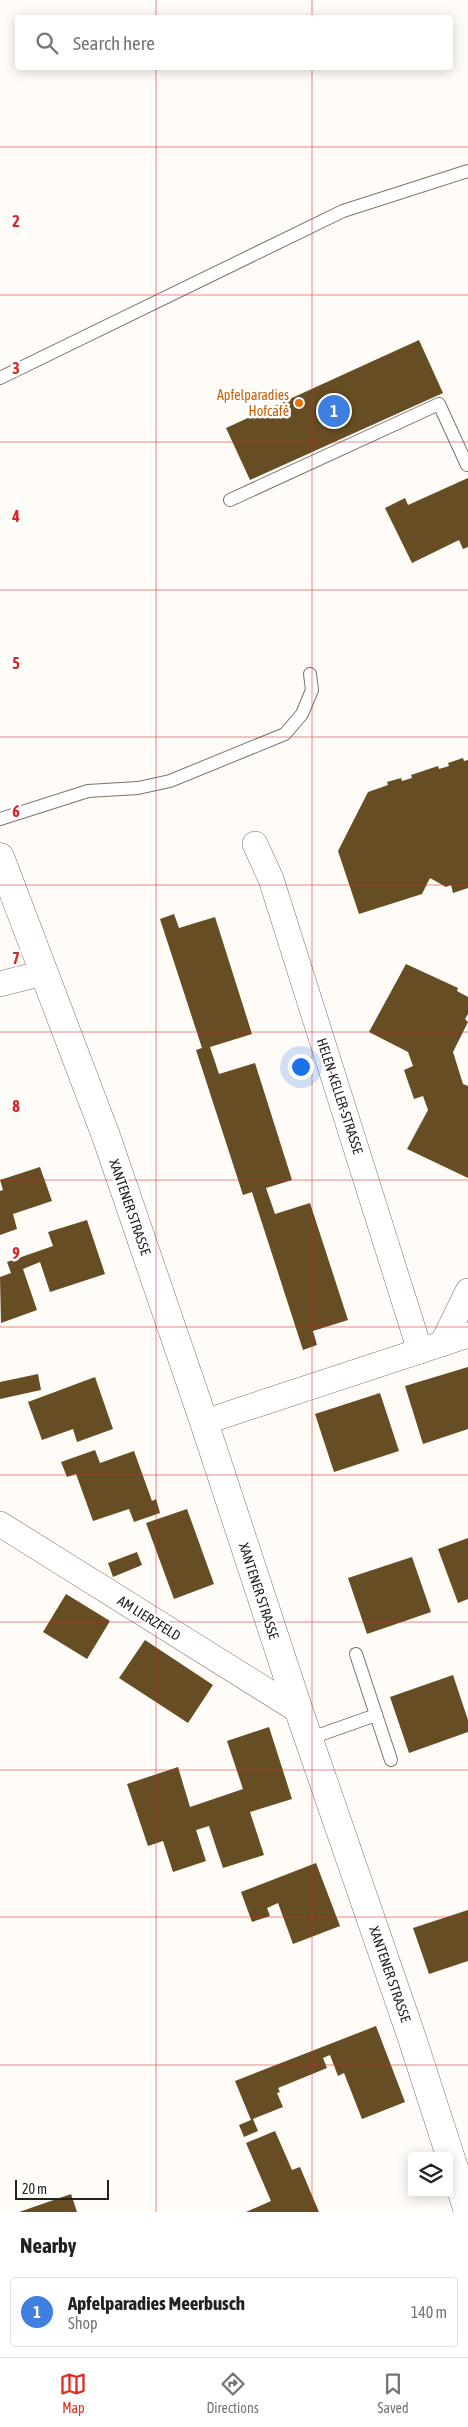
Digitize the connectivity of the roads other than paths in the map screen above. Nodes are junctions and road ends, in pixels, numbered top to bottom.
1 (468, 171) edge
2 (0, 378) edge
3 (467, 465) edge
4 (230, 500) dead end
5 (310, 674) dead end
6 (0, 819) edge
7 (255, 844) dead end
8 (0, 857) edge
9 (44, 973) junction
10 (0, 984) edge
11 (468, 1291) edge
12 (468, 1335) edge
13 (431, 1347) junction
14 (204, 1422) junction
15 (0, 1524) edge
16 (356, 1654) dead end
17 (298, 1711) junction
18 (376, 1715) junction
19 (308, 1739) junction
20 (391, 1760) dead end
21 (468, 2211) edge

1 - 2 lane
3 - 4 lane
5 - 6 lane
7 - 13 street, HELEN-KELLER-STRASSE
8 - 9 main road, XANTENER STRASSE
9 - 10 street
9 - 14 main road, XANTENER STRASSE
11 - 13 street
12 - 13 street
13 - 14 street
14 - 17 main road, XANTENER STRASSE
15 - 17 street, AM LIERZFELD
16 - 18 lane
17 - 19 main road, XANTENER STRASSE
18 - 19 lane
18 - 20 lane
19 - 21 main road, XANTENER STRASSE

